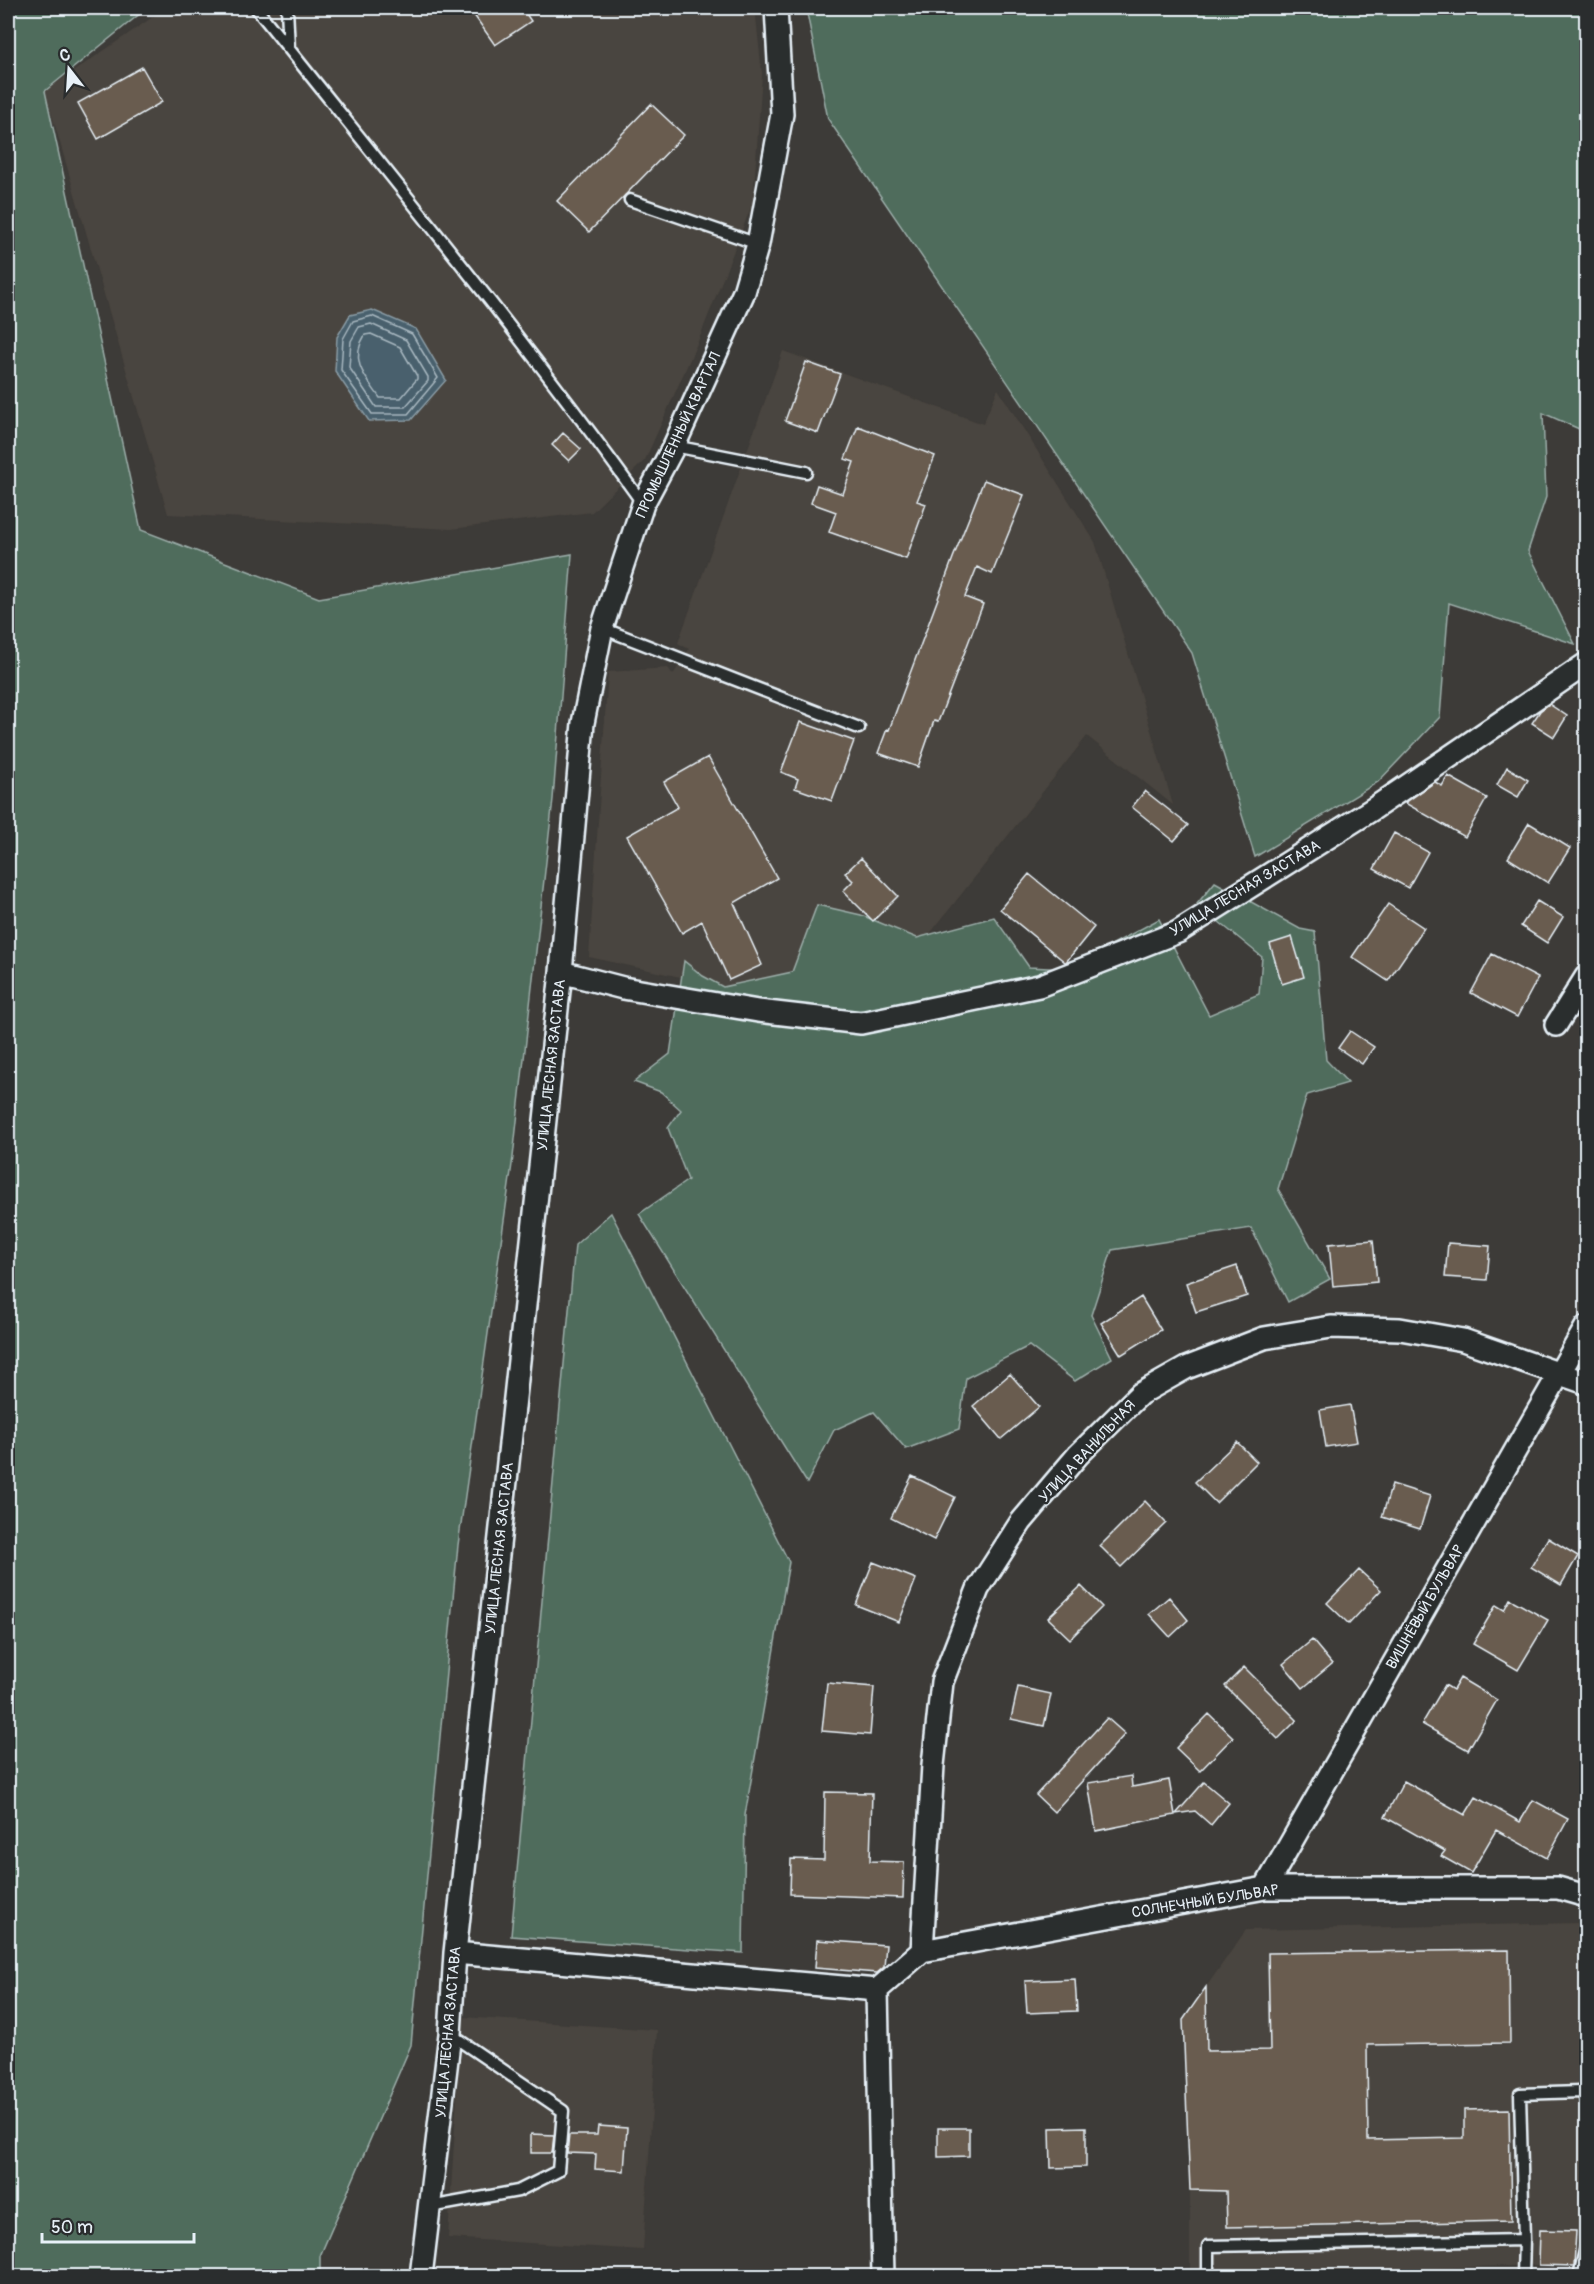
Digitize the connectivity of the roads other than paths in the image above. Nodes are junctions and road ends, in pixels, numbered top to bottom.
1 (256, 8) edge
2 (287, 8) edge
3 (776, 8) edge
4 (289, 49) junction
5 (630, 200) dead end
6 (758, 244) junction
7 (674, 446) junction
8 (806, 472) dead end
9 (643, 504) junction
10 (602, 628) junction
11 (1587, 664) edge
12 (859, 728) dead end
13 (561, 972) junction
14 (1587, 977) edge
15 (1556, 1025) dead end
16 (1587, 1327) edge
17 (1560, 1372) junction
18 (1587, 1383) edge
19 (1265, 1888) junction
20 (1587, 1896) edge
21 (922, 1951) junction
22 (455, 1953) junction
23 (877, 1990) junction
24 (450, 2034) junction
25 (1587, 2097) edge
26 (430, 2207) junction
27 (1524, 2240) junction
28 (1587, 2247) edge
29 (421, 2277) edge
30 (884, 2277) edge
31 (1208, 2277) edge
32 (1523, 2277) edge
33 (1579, 2277) edge

1 - 4 lane
2 - 4 lane
3 - 6 street, ПРОМЫШЛЕННЫЙ КВАРТАЛ
4 - 9 lane
5 - 6 lane
6 - 7 street, ПРОМЫШЛЕННЫЙ КВАРТАЛ
7 - 8 lane
7 - 9 street, ПРОМЫШЛЕННЫЙ КВАРТАЛ
9 - 10 street, ПРОМЫШЛЕННЫЙ КВАРТАЛ
10 - 12 lane
10 - 13 street, ПРОМЫШЛЕННЫЙ КВАРТАЛ
11 - 13 street, УЛИЦА ЛЕСНАЯ ЗАСТАВА
13 - 22 street, УЛИЦА ЛЕСНАЯ ЗАСТАВА
14 - 15 street
16 - 17 street, ВИШНЁВЫЙ БУЛЬВАР
17 - 18 street, УЛИЦА ВАНИЛЬНАЯ
17 - 19 street, ВИШНЁВЫЙ БУЛЬВАР
17 - 21 street, УЛИЦА ВАНИЛЬНАЯ
19 - 20 street, СОЛНЕЧНЫЙ БУЛЬВАР
19 - 21 street, СОЛНЕЧНЫЙ БУЛЬВАР
21 - 23 street
22 - 23 street
22 - 24 street, УЛИЦА ЛЕСНАЯ ЗАСТАВА
23 - 30 street
24 - 26 street, УЛИЦА ЛЕСНАЯ ЗАСТАВА
24 - 26 lane
25 - 27 lane
26 - 29 street, УЛИЦА ЛЕСНАЯ ЗАСТАВА
27 - 31 lane
27 - 32 lane
28 - 33 lane

